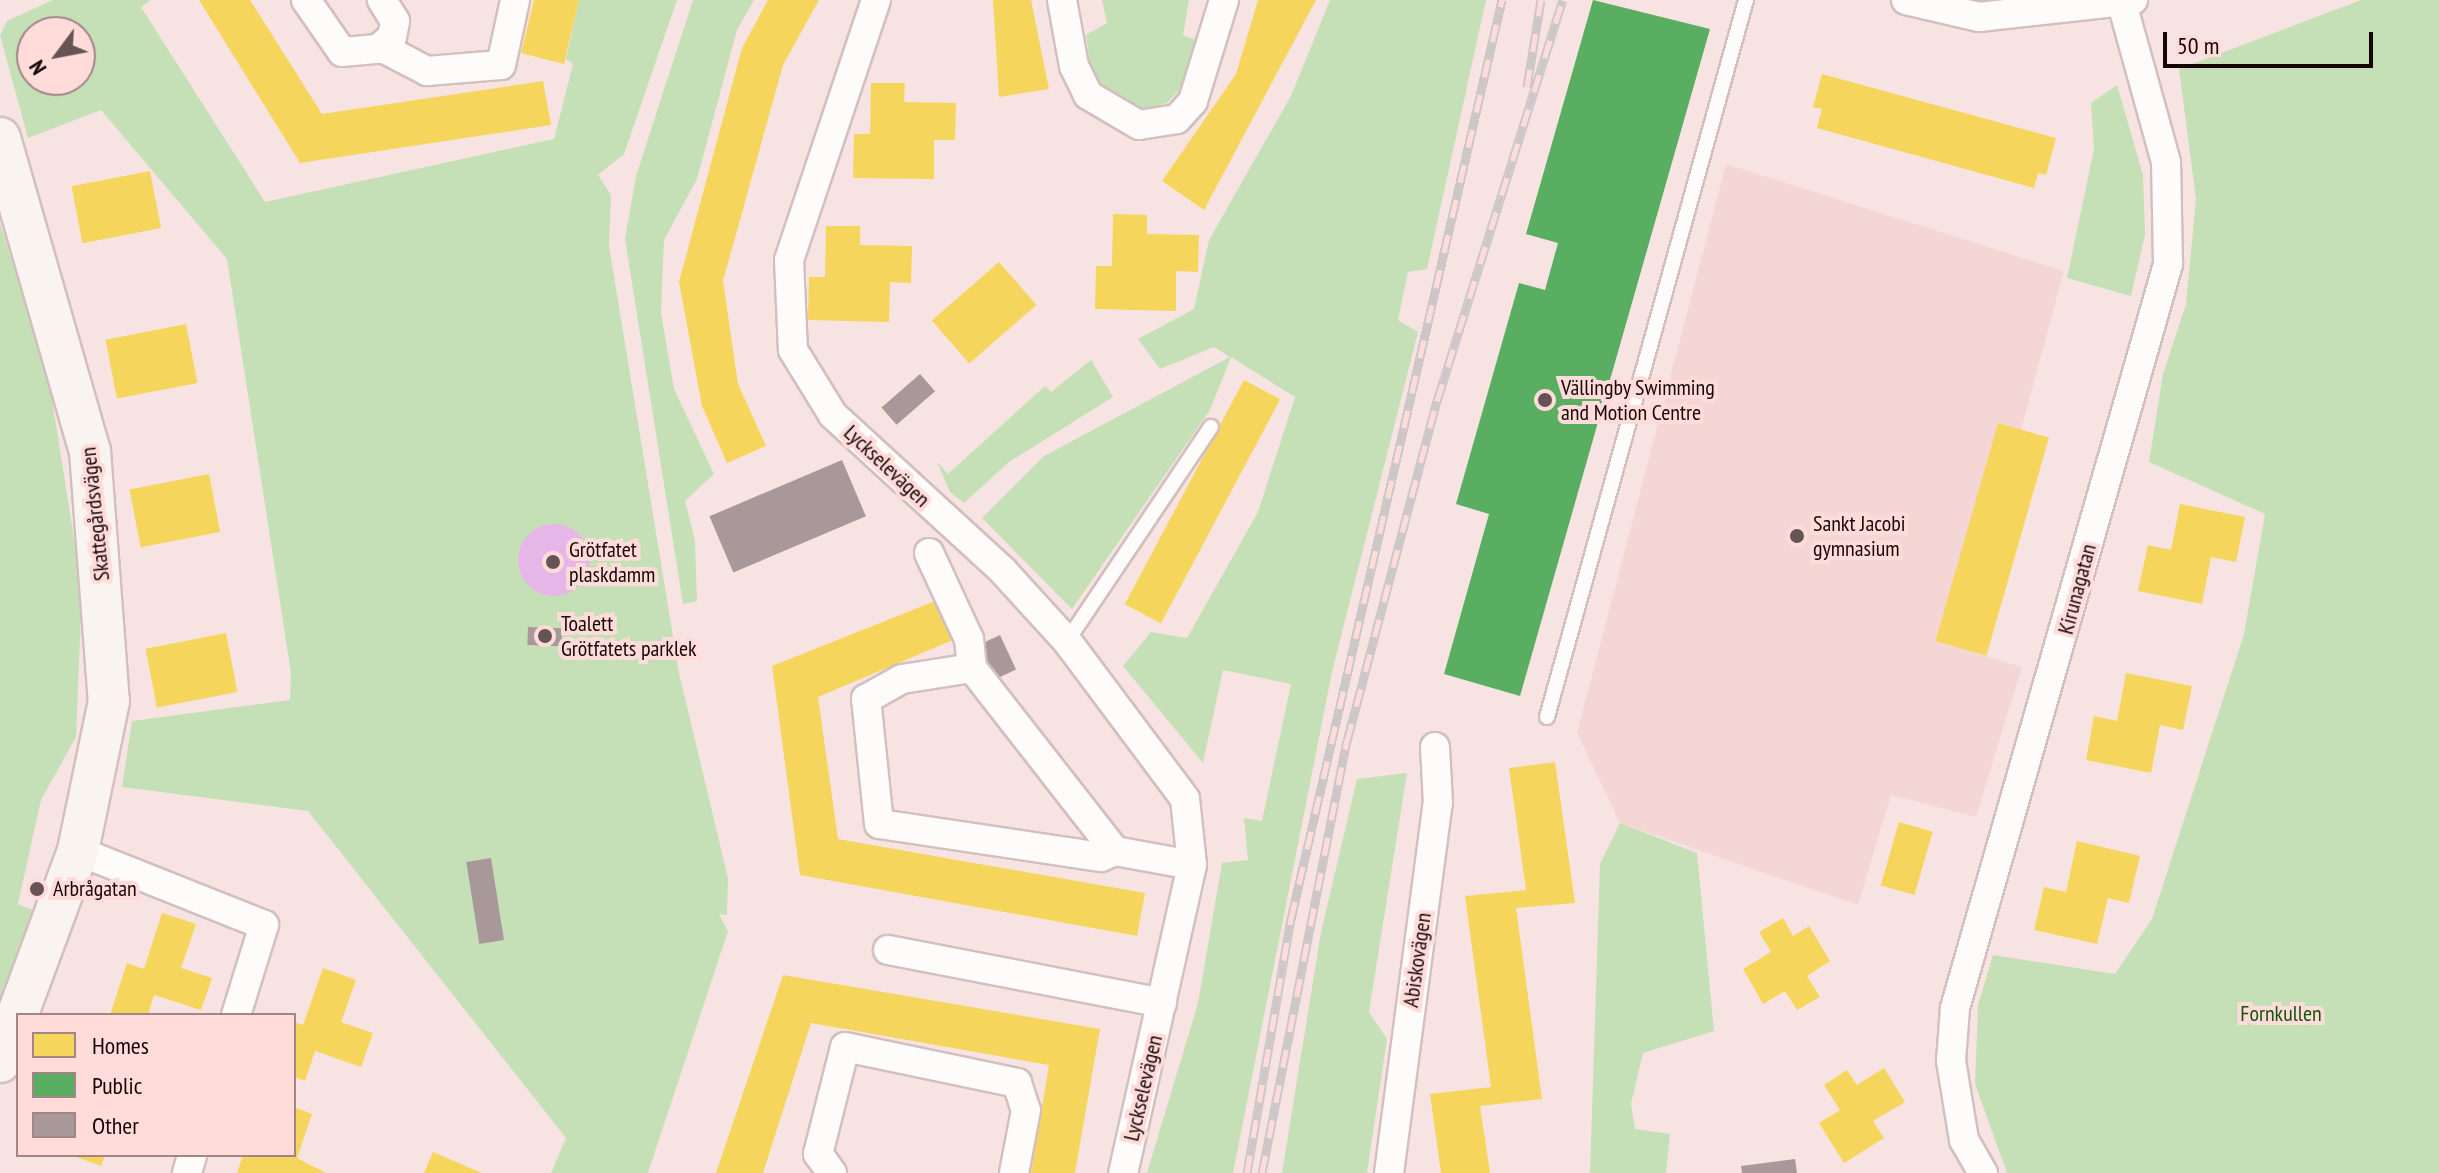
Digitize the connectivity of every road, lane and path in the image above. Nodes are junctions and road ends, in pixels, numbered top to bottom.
1 (306, 0) edge
2 (382, 0) edge
3 (515, 0) edge
4 (876, 0) edge
5 (1062, 0) edge
6 (1224, 0) edge
7 (1746, 0) edge
8 (1906, 0) edge
9 (2126, 1) edge
10 (381, 47) junction
11 (0, 138) edge
12 (1211, 427) dead end
13 (929, 553) dead end
14 (1067, 641) junction
15 (972, 668) junction
16 (1547, 717) dead end
17 (1435, 747) dead end
18 (78, 851) junction
19 (1115, 851) junction
20 (1192, 865) junction
21 (888, 950) dead end
22 (1162, 1003) junction
23 (18, 1013) edge
24 (237, 1013) edge
25 (16, 1019) edge
26 (0, 1062) edge
27 (832, 1173) edge
28 (1014, 1173) edge
29 (1123, 1173) edge
30 (1389, 1173) edge
31 (1983, 1173) edge

1 - 10 street
2 - 10 street
3 - 10 street
4 - 14 street, Lyckselevägen
5 - 6 street
7 - 16 lane
8 - 9 street
9 - 31 street, Kirunagatan
11 - 18 street, Skattegårdsvägen
12 - 14 lane
13 - 15 street
14 - 20 street, Lyckselevägen
15 - 19 street
15 - 19 street
17 - 30 street, Abiskovägen
18 - 23 street, Skattegårdsvägen
18 - 24 street
19 - 20 street
20 - 22 street, Lyckselevägen
21 - 22 street, Lyckselevägen
22 - 29 street, Lyckselevägen
25 - 26 street, Skattegårdsvägen
27 - 28 street

